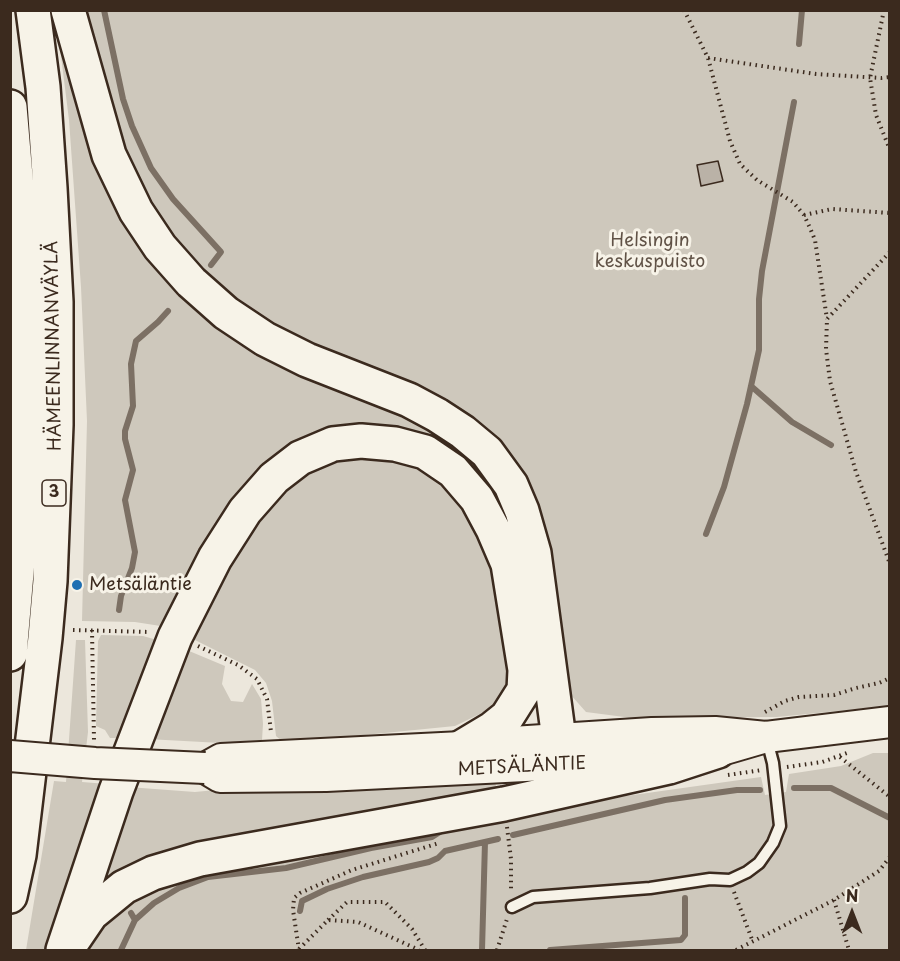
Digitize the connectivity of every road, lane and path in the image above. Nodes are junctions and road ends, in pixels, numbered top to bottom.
1 (33, 10) edge
2 (68, 10) edge
3 (684, 10) edge
4 (884, 10) edge
5 (708, 58) junction
6 (890, 77) edge
7 (870, 78) junction
8 (10, 107) edge
9 (890, 150) edge
10 (890, 213) edge
11 (804, 215) junction
12 (890, 252) edge
13 (827, 319) junction
14 (887, 551) edge
15 (890, 564) edge
16 (92, 630) dead end
17 (10, 654) edge
18 (890, 678) edge
19 (890, 722) edge
20 (766, 737) junction
21 (559, 739) junction
22 (94, 745) dead end
23 (462, 747) junction
24 (718, 751) junction
25 (10, 756) edge
26 (840, 757) dead end
27 (540, 765) junction
28 (205, 768) junction
29 (890, 798) edge
30 (506, 823) dead end
31 (406, 855) dead end
32 (890, 857) edge
33 (729, 880) junction
34 (10, 896) edge
35 (834, 900) junction
36 (512, 906) junction
37 (328, 920) junction
38 (753, 942) junction
39 (299, 950) edge
40 (64, 951) edge
41 (419, 951) edge
42 (425, 951) edge
43 (497, 951) edge
44 (736, 951) edge
45 (849, 951) edge

1 - 34 highway, HÄMEENLINNANVÄYLÄ / 3
2 - 21 highway
3 - 5 path
4 - 7 path
5 - 7 path
5 - 11 path
6 - 7 path
7 - 9 path
8 - 17 highway, HÄMEENLINNANVÄYLÄ / 3
10 - 11 path
11 - 13 path
12 - 13 path
13 - 14 path
14 - 15 path
16 - 22 path
18 - 20 path
19 - 20 main road, METSÄLÄNTIE
20 - 21 main road, METSÄLÄNTIE
20 - 24 main road, METSÄLÄNTIE
20 - 33 lane
21 - 23 main road, METSÄLÄNTIE
21 - 27 highway
23 - 28 main road, METSÄLÄNTIE
23 - 40 highway
24 - 27 main road, METSÄLÄNTIE
24 - 40 highway
25 - 28 main road, METSÄLÄNTIE, bridge
26 - 29 path
27 - 28 main road, METSÄLÄNTIE
30 - 36 path
31 - 39 path
32 - 35 path
33 - 36 lane
33 - 38 path
35 - 38 path
35 - 45 path
36 - 43 path
37 - 39 path
37 - 41 path
37 - 42 path
38 - 44 path

